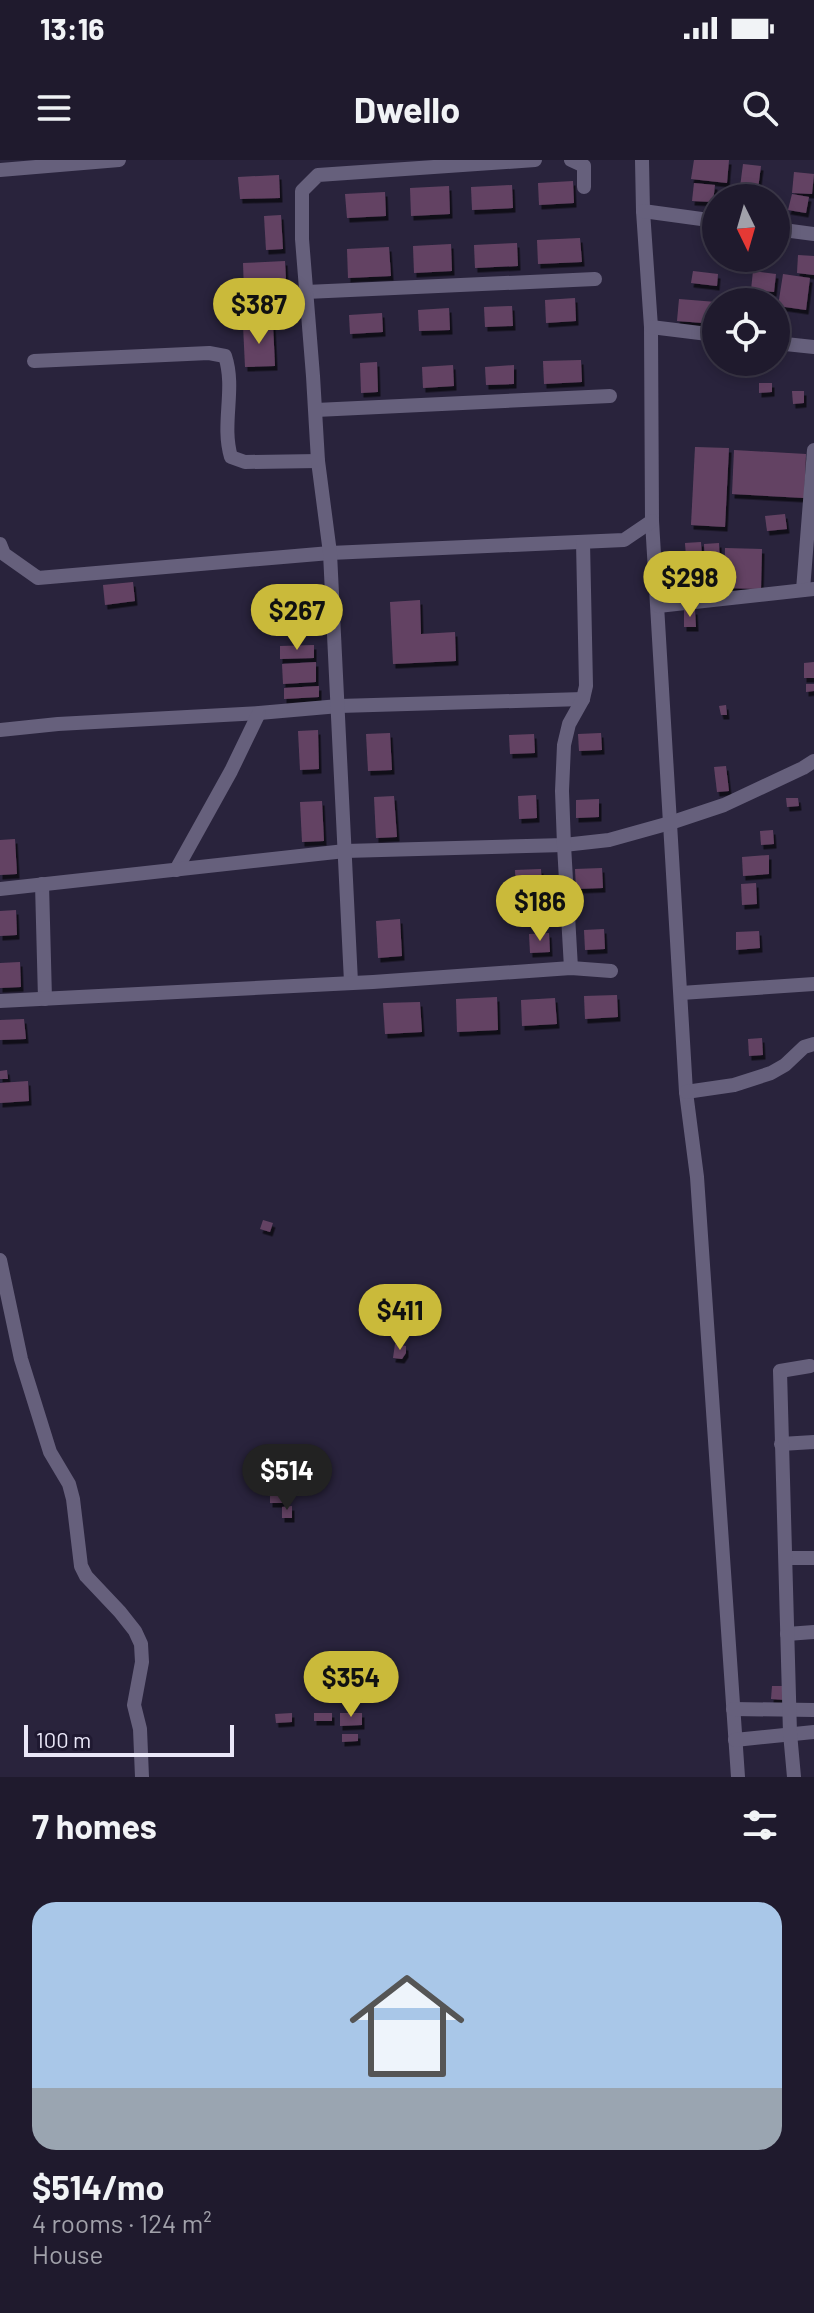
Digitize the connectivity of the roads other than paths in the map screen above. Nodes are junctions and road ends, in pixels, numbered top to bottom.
1 (119, 160) edge
2 (535, 160) edge
3 (571, 160) edge
4 (642, 160) edge
5 (0, 170) edge
6 (584, 187) dead end
7 (643, 211) junction
8 (702, 219) edge
9 (790, 231) edge
10 (814, 234) edge
11 (595, 279) dead end
12 (306, 292) junction
13 (651, 327) junction
14 (702, 333) edge
15 (790, 344) edge
16 (814, 347) edge
17 (34, 361) dead end
18 (610, 396) dead end
19 (316, 410) junction
20 (814, 451) edge
21 (318, 461) junction
22 (652, 521) junction
23 (583, 542) junction
24 (0, 544) edge
25 (330, 553) junction
26 (809, 590) edge
27 (658, 606) junction
28 (583, 699) junction
29 (339, 706) junction
30 (259, 713) junction
31 (0, 730) edge
32 (814, 761) edge
33 (670, 823) junction
34 (564, 845) junction
35 (345, 851) junction
36 (176, 870) junction
37 (42, 884) junction
38 (0, 889) edge
39 (571, 968) junction
40 (611, 971) dead end
41 (351, 982) junction
42 (814, 984) edge
43 (681, 993) junction
44 (45, 999) junction
45 (0, 1001) edge
46 (814, 1044) edge
47 (686, 1092) junction
48 (0, 1260) edge
49 (810, 1366) dead end
50 (814, 1442) edge
51 (781, 1444) junction
52 (786, 1558) junction
53 (814, 1558) edge
54 (814, 1632) edge
55 (787, 1634) junction
56 (733, 1709) junction
57 (814, 1710) edge
58 (790, 1711) junction
59 (814, 1732) edge
60 (790, 1733) junction
61 (735, 1740) junction
62 (142, 1777) edge
63 (738, 1777) edge
64 (794, 1777) edge

1 - 5 street
2 - 12 street
3 - 6 street
4 - 7 street
7 - 8 street
7 - 13 street
9 - 10 street
11 - 12 street
12 - 19 street
13 - 14 street
13 - 22 street
15 - 16 street
17 - 21 street
18 - 19 street
19 - 21 street
20 - 26 street
21 - 25 street
22 - 23 street
22 - 27 street
23 - 25 street
23 - 28 street
24 - 25 street
25 - 29 street
26 - 27 street
27 - 33 street
28 - 29 street
28 - 34 street
29 - 30 street
29 - 35 street
30 - 31 street
30 - 36 street
32 - 33 street
33 - 34 street
33 - 43 street
34 - 35 street
34 - 39 street
35 - 36 street
35 - 41 street
36 - 37 street
37 - 38 street
37 - 44 street
39 - 40 street
39 - 41 street
41 - 44 street
42 - 43 street
43 - 47 street
44 - 45 street
46 - 47 street
47 - 56 street
48 - 62 street
49 - 51 street
50 - 51 street
51 - 52 street
52 - 53 street
52 - 55 street
54 - 55 street
55 - 58 street
56 - 58 street
56 - 61 street
57 - 58 street
58 - 60 street
59 - 60 street
60 - 61 street
60 - 64 street
61 - 63 street

